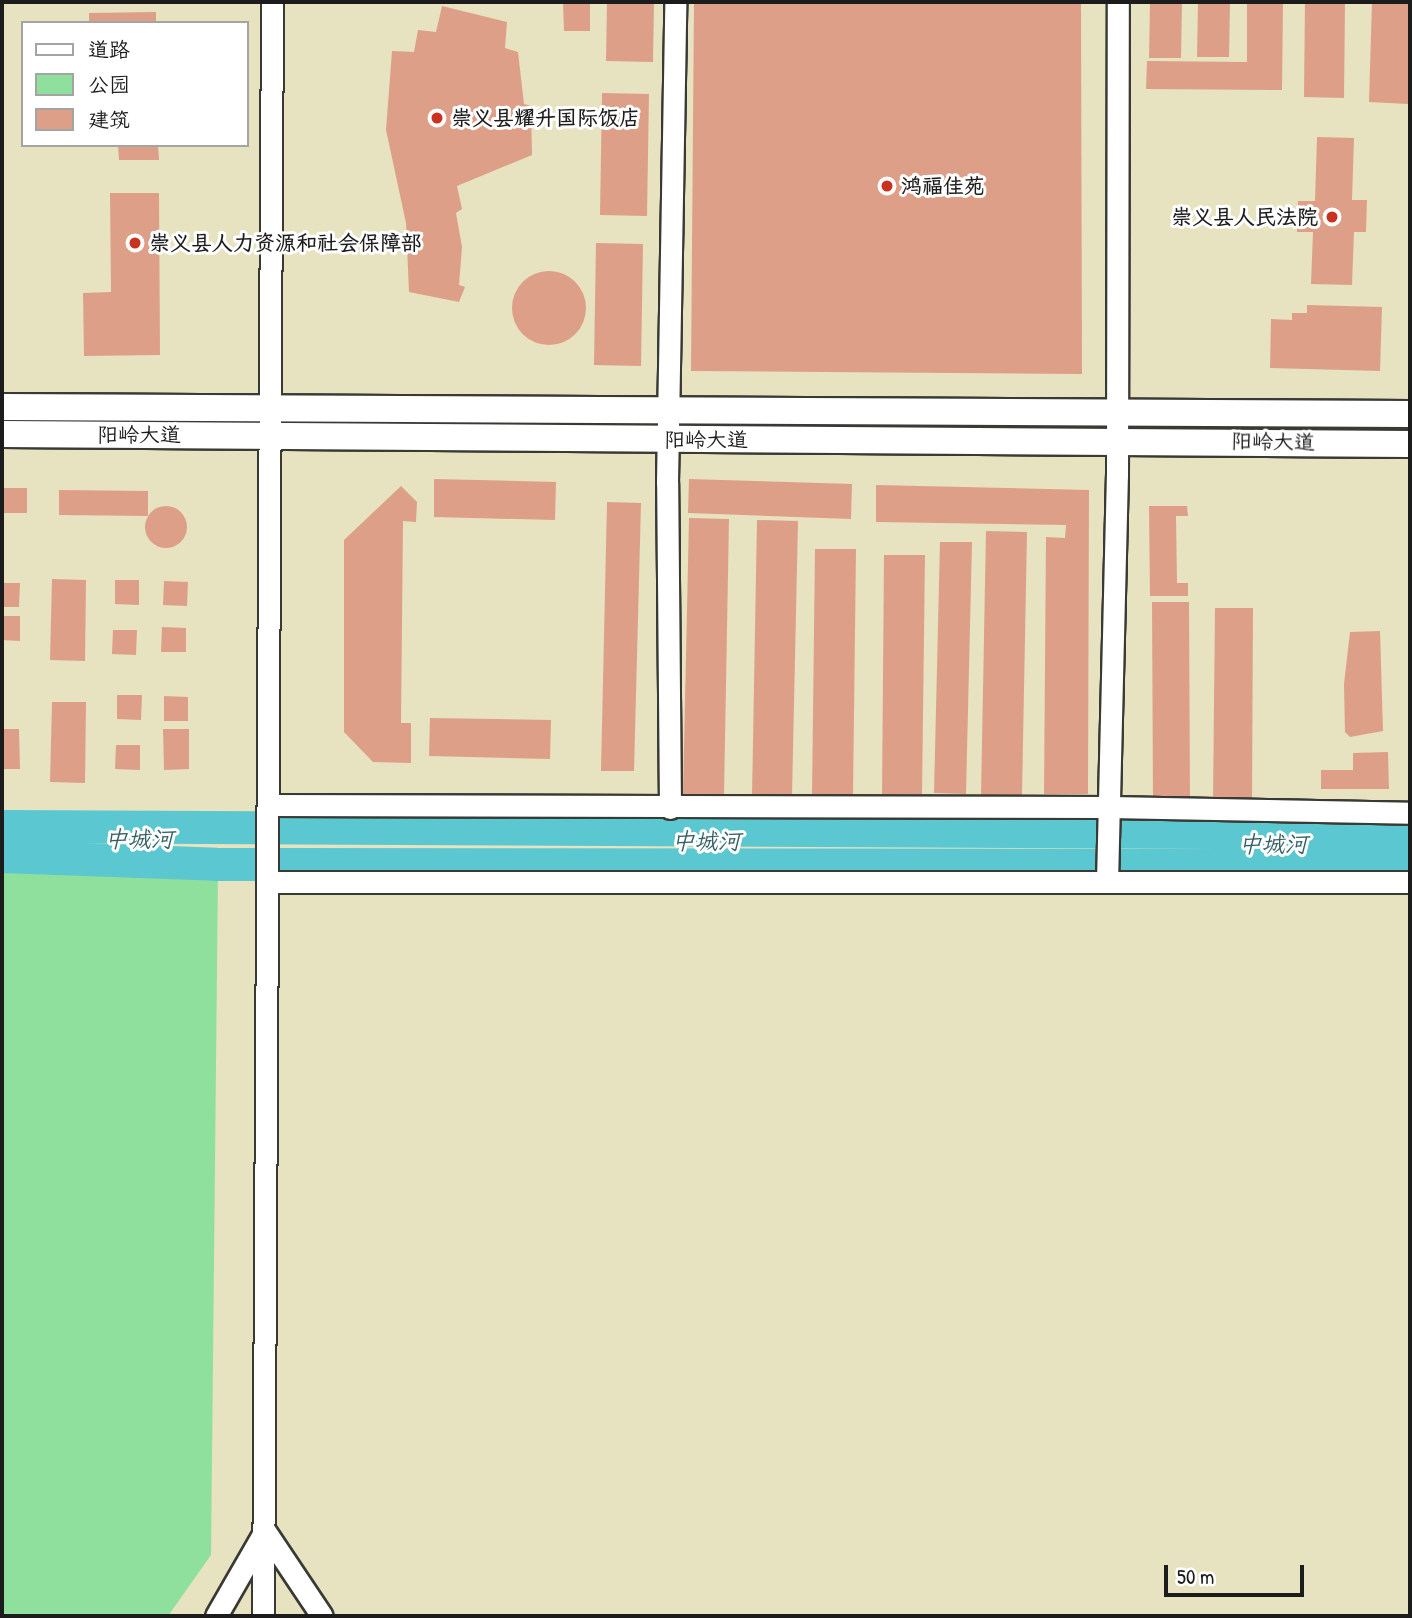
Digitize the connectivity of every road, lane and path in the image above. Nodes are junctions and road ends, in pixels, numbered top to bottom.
1 (272, 2) edge
2 (675, 2) edge
3 (1118, 2) edge
4 (2, 407) edge
5 (268, 408) junction
6 (668, 409) junction
7 (1118, 412) junction
8 (1410, 414) edge
9 (2, 435) edge
10 (268, 435) junction
11 (668, 439) junction
12 (1117, 441) junction
13 (1410, 444) edge
14 (670, 808) junction
15 (270, 813) junction
16 (1410, 813) edge
17 (1109, 818) junction
18 (270, 874) junction
19 (1107, 875) junction
20 (1410, 882) edge
21 (265, 1531) junction
22 (216, 1616) edge
23 (263, 1616) edge
24 (322, 1616) edge

1 - 5 street
2 - 6 street
3 - 7 street
4 - 5 main road, 阳岭大道
5 - 6 main road, 阳岭大道
5 - 10 street
6 - 7 main road, 阳岭大道
6 - 11 street
7 - 8 main road, 阳岭大道
7 - 12 street
9 - 10 main road, 阳岭大道
10 - 11 main road, 阳岭大道
10 - 15 street
11 - 12 main road, 阳岭大道
11 - 14 street
12 - 13 main road, 阳岭大道
12 - 17 street
14 - 15 street
14 - 17 street
15 - 18 street
16 - 17 street
17 - 19 street
18 - 19 street
18 - 21 street
19 - 20 street
21 - 22 street
21 - 23 street
21 - 24 street

